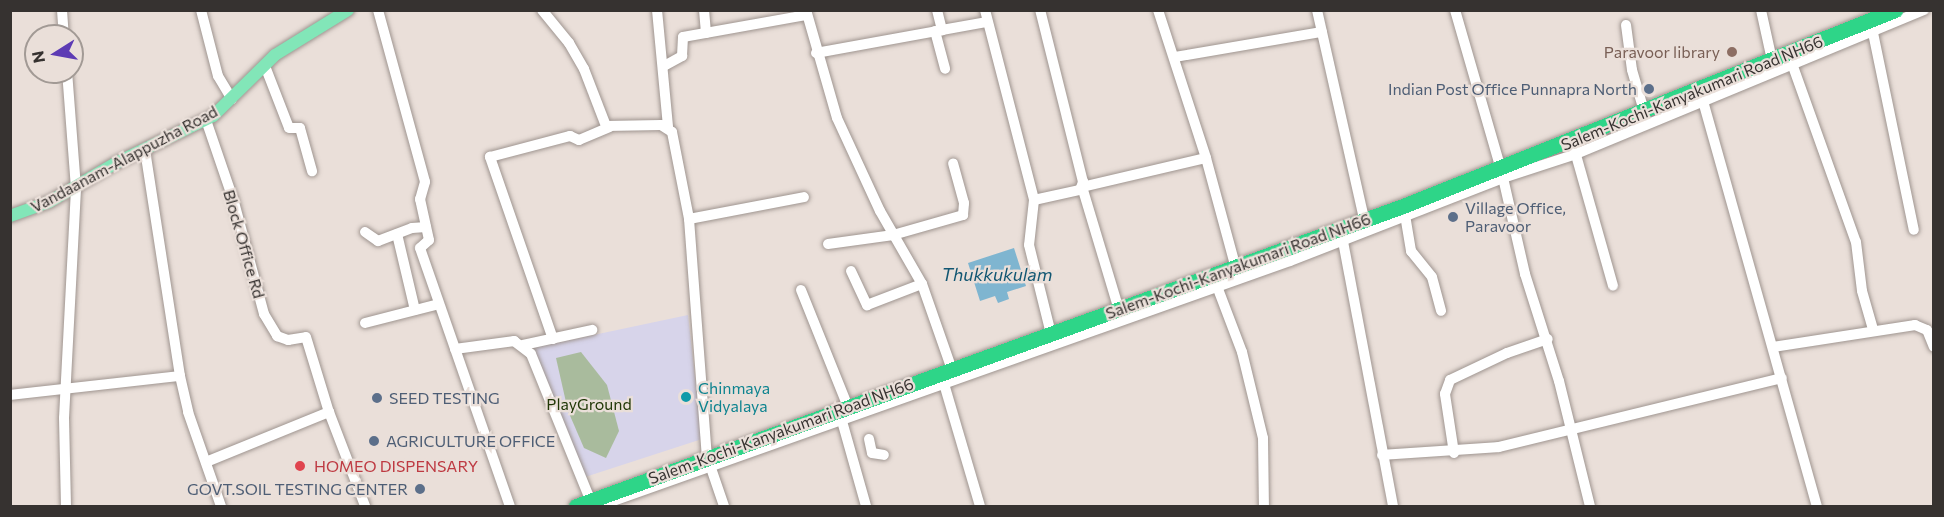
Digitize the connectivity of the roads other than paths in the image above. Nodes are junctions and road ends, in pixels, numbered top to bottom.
1 (201, 10) edge
2 (348, 10) edge
3 (378, 10) edge
4 (542, 10) edge
5 (657, 10) edge
6 (704, 10) edge
7 (937, 10) edge
8 (1040, 10) edge
9 (1158, 10) edge
10 (1317, 10) edge
11 (1455, 10) edge
12 (1761, 10) edge
13 (1895, 10) edge
14 (1924, 10) edge
15 (807, 13) edge
16 (986, 16) edge
17 (1626, 25) dead end
18 (1871, 27) junction
19 (939, 30) junction
20 (1322, 32) junction
21 (706, 33) junction
22 (816, 53) junction
23 (1175, 57) junction
24 (1790, 59) junction
25 (1772, 60) junction
26 (265, 66) junction
27 (664, 66) junction
28 (945, 69) dead end
29 (68, 84) edge
30 (1701, 95) junction
31 (231, 99) junction
32 (1644, 111) junction
33 (206, 120) junction
34 (668, 127) junction
35 (609, 128) junction
36 (1574, 148) junction
37 (145, 150) junction
38 (1206, 158) junction
39 (953, 163) dead end
40 (312, 171) dead end
41 (1502, 174) junction
42 (1083, 187) junction
43 (76, 188) junction
44 (804, 197) dead end
45 (1034, 200) junction
46 (1404, 211) junction
47 (10, 216) edge
48 (689, 219) junction
49 (1364, 219) junction
50 (426, 227) junction
51 (1914, 230) dead end
52 (365, 232) dead end
53 (397, 234) junction
54 (893, 235) junction
55 (1342, 235) junction
56 (828, 244) dead end
57 (1235, 265) junction
58 (852, 271) dead end
59 (1215, 281) junction
60 (922, 284) junction
61 (1613, 286) dead end
62 (801, 290) dead end
63 (439, 304) junction
64 (415, 310) junction
65 (1119, 310) junction
66 (1441, 310) dead end
67 (365, 323) dead end
68 (1873, 329) junction
69 (592, 330) dead end
70 (1930, 332) edge
71 (1051, 334) junction
72 (553, 339) junction
73 (1548, 339) junction
74 (523, 345) junction
75 (1773, 347) junction
76 (1934, 347) edge
77 (455, 349) junction
78 (945, 374) junction
79 (180, 376) junction
80 (1782, 378) junction
81 (68, 388) junction
82 (10, 395) edge
83 (329, 412) junction
84 (843, 412) junction
85 (1571, 431) junction
86 (869, 439) dead end
87 (1454, 453) junction
88 (884, 455) dead end
89 (1382, 455) junction
90 (206, 462) junction
91 (709, 463) junction
92 (616, 504) edge
93 (588, 505) edge
94 (66, 507) edge
95 (221, 507) edge
96 (365, 507) edge
97 (510, 507) edge
98 (724, 507) edge
99 (866, 507) edge
100 (980, 507) edge
101 (1264, 507) edge
102 (1393, 507) edge
103 (1590, 507) edge
104 (1817, 507) edge

1 - 31 street
2 - 26 main road, Vandaanam-Alappuzha Road
3 - 50 street
4 - 35 street
5 - 27 street
6 - 21 street
7 - 19 street
8 - 42 street
9 - 23 street
10 - 20 street
11 - 41 street
12 - 25 street
13 - 18 highway, Salem-Kochi-Kanyakumari Road NH66
14 - 18 street
15 - 21 street
15 - 22 street
16 - 19 street
16 - 45 street
17 - 32 street
18 - 24 highway, Salem-Kochi-Kanyakumari Road NH66
18 - 51 street
19 - 22 street
19 - 28 street
20 - 23 street
20 - 49 street
21 - 27 street
22 - 54 street
23 - 38 street
24 - 25 highway, Salem-Kochi-Kanyakumari Road NH66
24 - 30 street
24 - 68 street
25 - 30 highway, Salem-Kochi-Kanyakumari Road NH66
26 - 31 main road, Vandaanam-Alappuzha Road
26 - 40 street
27 - 34 street
29 - 43 street
30 - 32 highway, Salem-Kochi-Kanyakumari Road NH66
30 - 36 street
30 - 75 street
31 - 33 main road, Vandaanam-Alappuzha Road
32 - 36 highway, Salem-Kochi-Kanyakumari Road NH66
33 - 37 main road, Vandaanam-Alappuzha Road
33 - 83 street, Block Office Rd
34 - 35 street
34 - 48 street
35 - 72 street
36 - 41 highway, Salem-Kochi-Kanyakumari Road NH66
36 - 61 street
37 - 43 main road, Vandaanam-Alappuzha Road
37 - 79 street
38 - 42 street
38 - 57 street
39 - 54 street
41 - 46 highway, Salem-Kochi-Kanyakumari Road NH66
41 - 73 street
42 - 45 street
42 - 65 street
43 - 47 main road, Vandaanam-Alappuzha Road
43 - 81 street
44 - 48 street
45 - 71 street
46 - 49 highway, Salem-Kochi-Kanyakumari Road NH66
46 - 55 street
46 - 66 street
48 - 91 street
49 - 55 highway, Salem-Kochi-Kanyakumari Road NH66
50 - 53 street
50 - 63 street
52 - 53 street
53 - 64 street
54 - 56 street
54 - 60 street
55 - 57 highway, Salem-Kochi-Kanyakumari Road NH66
55 - 59 street
55 - 89 street
57 - 59 highway, Salem-Kochi-Kanyakumari Road NH66
58 - 60 street
59 - 65 highway, Salem-Kochi-Kanyakumari Road NH66
59 - 78 street
59 - 101 street
60 - 78 street
62 - 84 street
63 - 64 street
63 - 77 street
64 - 67 street
65 - 71 highway, Salem-Kochi-Kanyakumari Road NH66
68 - 70 street
68 - 75 street
69 - 72 street
70 - 76 street
71 - 78 highway, Salem-Kochi-Kanyakumari Road NH66
72 - 74 street
73 - 85 street
73 - 87 street
74 - 77 street
74 - 93 street
75 - 80 street
77 - 97 street
78 - 84 highway, Salem-Kochi-Kanyakumari Road NH66
78 - 100 street
79 - 81 street
79 - 90 street
80 - 85 street
80 - 104 street
81 - 82 street
81 - 94 street
83 - 90 street
83 - 96 street
84 - 91 highway, Salem-Kochi-Kanyakumari Road NH66
84 - 99 street
85 - 87 street
85 - 103 street
86 - 88 street
87 - 89 street
89 - 102 street
90 - 95 street
91 - 92 street
91 - 93 highway, Salem-Kochi-Kanyakumari Road NH66
91 - 98 street
92 - 93 street

